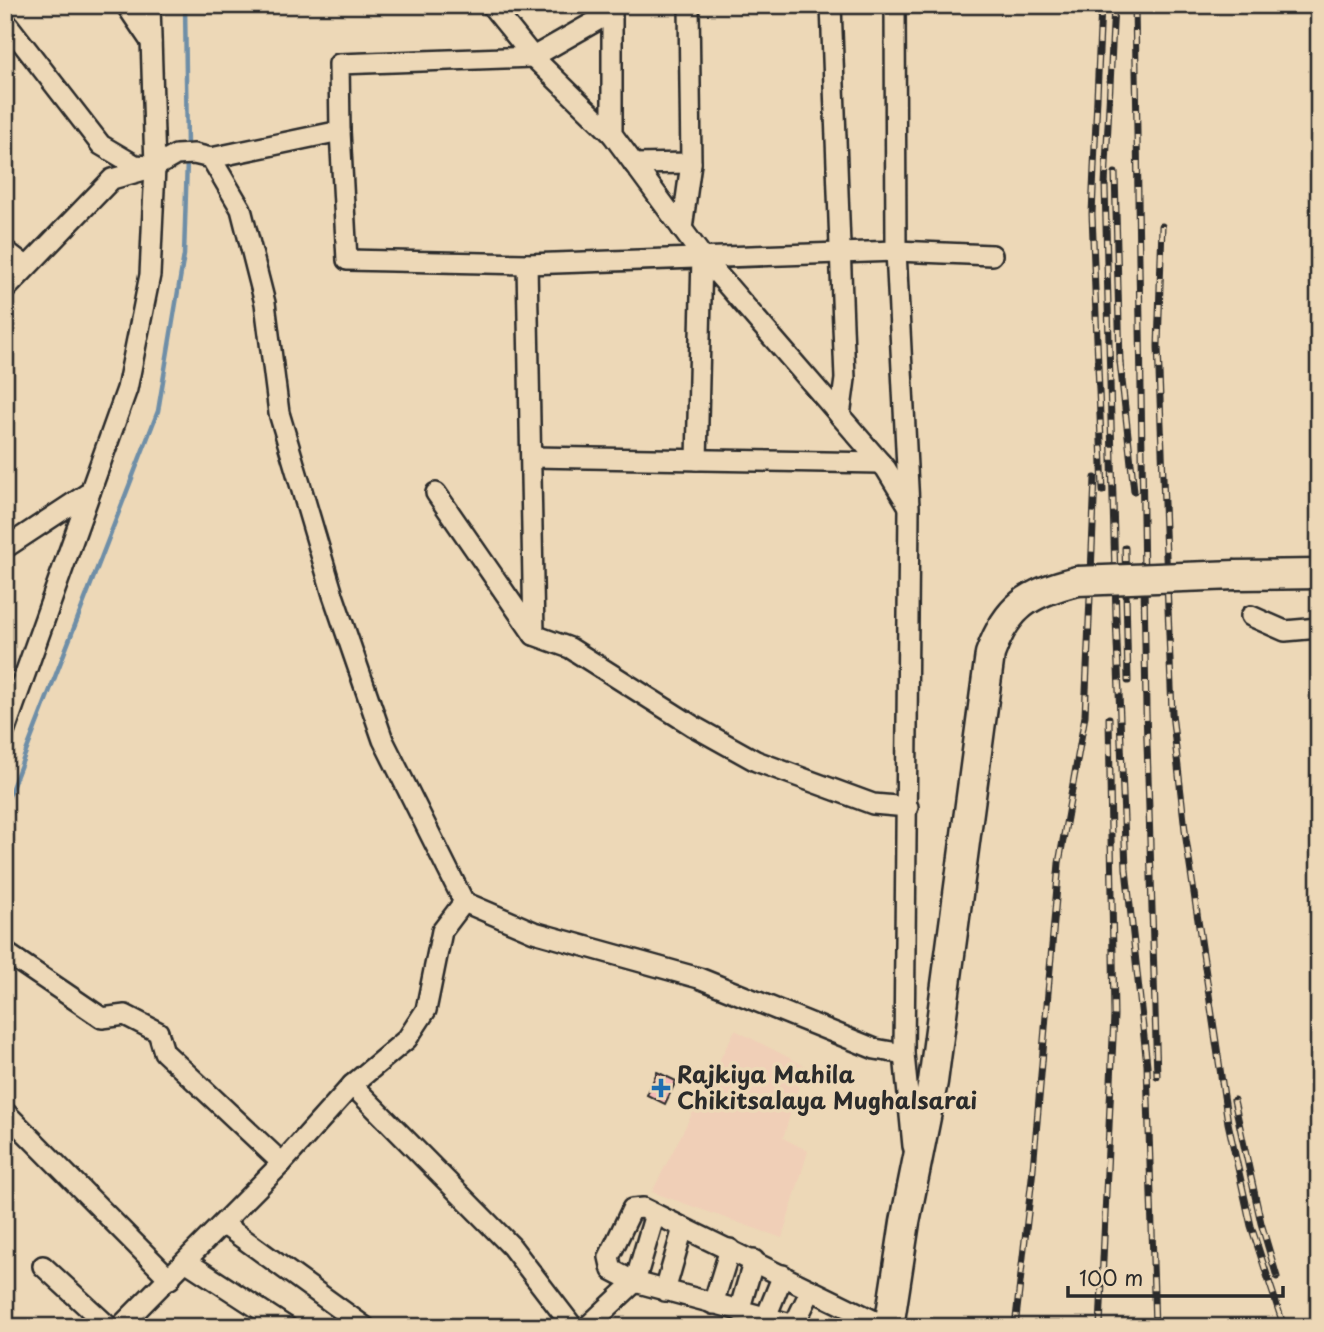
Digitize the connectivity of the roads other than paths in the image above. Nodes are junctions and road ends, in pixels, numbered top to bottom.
1 (126, 5) edge
2 (150, 5) edge
3 (491, 5) edge
4 (689, 5) edge
5 (831, 5) edge
6 (895, 5) edge
7 (5, 21) edge
8 (153, 44) junction
9 (533, 57) junction
10 (340, 131) junction
11 (612, 134) junction
12 (195, 156) junction
13 (691, 163) junction
14 (634, 164) junction
15 (155, 167) junction
16 (682, 229) junction
17 (5, 250) edge
18 (896, 251) junction
19 (838, 252) junction
20 (992, 255) dead end
21 (702, 256) junction
22 (527, 264) junction
23 (26, 266) junction
24 (5, 290) edge
25 (841, 416) junction
26 (532, 457) junction
27 (697, 460) junction
28 (881, 463) junction
29 (90, 492) junction
30 (436, 493) dead end
31 (909, 508) junction
32 (5, 548) edge
33 (1317, 574) edge
34 (1251, 616) dead end
35 (1319, 628) edge
36 (534, 635) junction
37 (5, 730) edge
38 (908, 807) junction
39 (464, 902) junction
40 (5, 952) edge
41 (904, 1054) junction
42 (352, 1085) junction
43 (5, 1112) edge
44 (282, 1163) junction
45 (914, 1181) junction
46 (655, 1214) junction
47 (223, 1224) junction
48 (682, 1227) junction
49 (730, 1249) junction
50 (754, 1260) junction
51 (187, 1262) junction
52 (43, 1266) dead end
53 (783, 1275) junction
54 (170, 1279) junction
55 (635, 1282) junction
56 (811, 1290) junction
57 (665, 1291) junction
58 (713, 1304) junction
59 (739, 1311) junction
60 (765, 1317) junction
61 (798, 1326) edge
62 (108, 1327) edge
63 (121, 1327) edge
64 (287, 1327) edge
65 (365, 1327) edge
66 (573, 1327) edge
67 (587, 1327) edge
68 (888, 1327) edge
69 (906, 1327) edge

1 - 8 street
2 - 8 street
3 - 9 street
4 - 13 street
5 - 19 street
6 - 18 street
7 - 15 street
8 - 15 street
9 - 10 street
9 - 11 street
9 - 11 street
10 - 12 street
10 - 22 street
11 - 14 street
12 - 15 street
12 - 39 street
13 - 14 street
13 - 16 street
14 - 16 street
15 - 23 street
15 - 29 street
16 - 21 street
17 - 23 street
18 - 19 street
18 - 20 street
18 - 31 street
19 - 21 street
19 - 25 street
21 - 22 street
21 - 25 street
21 - 27 street
22 - 26 street
23 - 24 street
25 - 28 street
26 - 27 street
26 - 36 street
27 - 28 street
28 - 31 street
29 - 32 street
29 - 37 street
30 - 36 street
31 - 38 street
33 - 45 highway, bridge
34 - 35 street
36 - 38 street
38 - 41 street
39 - 41 street
39 - 42 street
40 - 44 street
41 - 45 street
42 - 44 street
42 - 66 street
43 - 54 street
44 - 47 street
45 - 68 highway
45 - 69 highway
46 - 48 street
46 - 55 street
46 - 55 street
47 - 51 street
47 - 65 street
48 - 49 street
48 - 57 street
49 - 50 street
49 - 58 street
50 - 53 street
50 - 59 street
51 - 54 street
51 - 64 street
52 - 62 street
53 - 56 street
53 - 60 street
54 - 63 street
55 - 57 street
55 - 67 street
56 - 61 street
56 - 68 street
57 - 58 street
58 - 59 street
59 - 60 street
60 - 61 street

